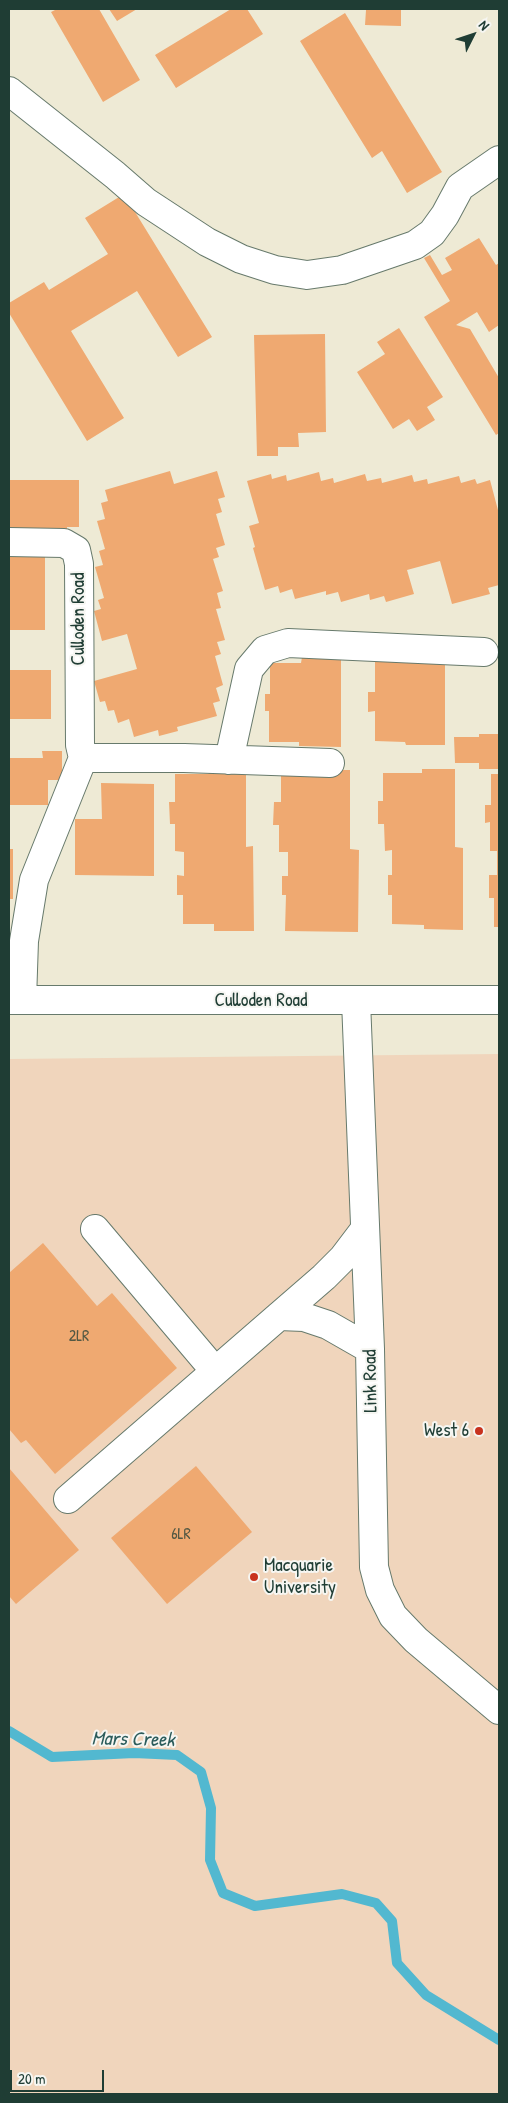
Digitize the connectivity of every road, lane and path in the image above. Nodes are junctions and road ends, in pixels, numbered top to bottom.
1 (9, 91) edge
2 (499, 160) edge
3 (9, 542) edge
4 (484, 652) dead end
5 (83, 758) junction
6 (229, 760) junction
7 (330, 763) dead end
8 (16, 1000) edge
9 (499, 1000) edge
10 (356, 1001) junction
11 (365, 1229) junction
12 (95, 1230) dead end
13 (279, 1316) junction
14 (370, 1349) junction
15 (215, 1371) junction
16 (68, 1499) dead end
17 (499, 1710) edge

1 - 2 street
3 - 5 street, Culloden Road
4 - 6 street
5 - 6 street
5 - 8 street, Culloden Road
6 - 7 street
8 - 10 street, Culloden Road
9 - 10 street, Culloden Road
10 - 11 street, Link Road
11 - 13 street
11 - 14 street, Link Road
12 - 15 street
13 - 14 street
13 - 15 street
14 - 17 street, Link Road
15 - 16 street

